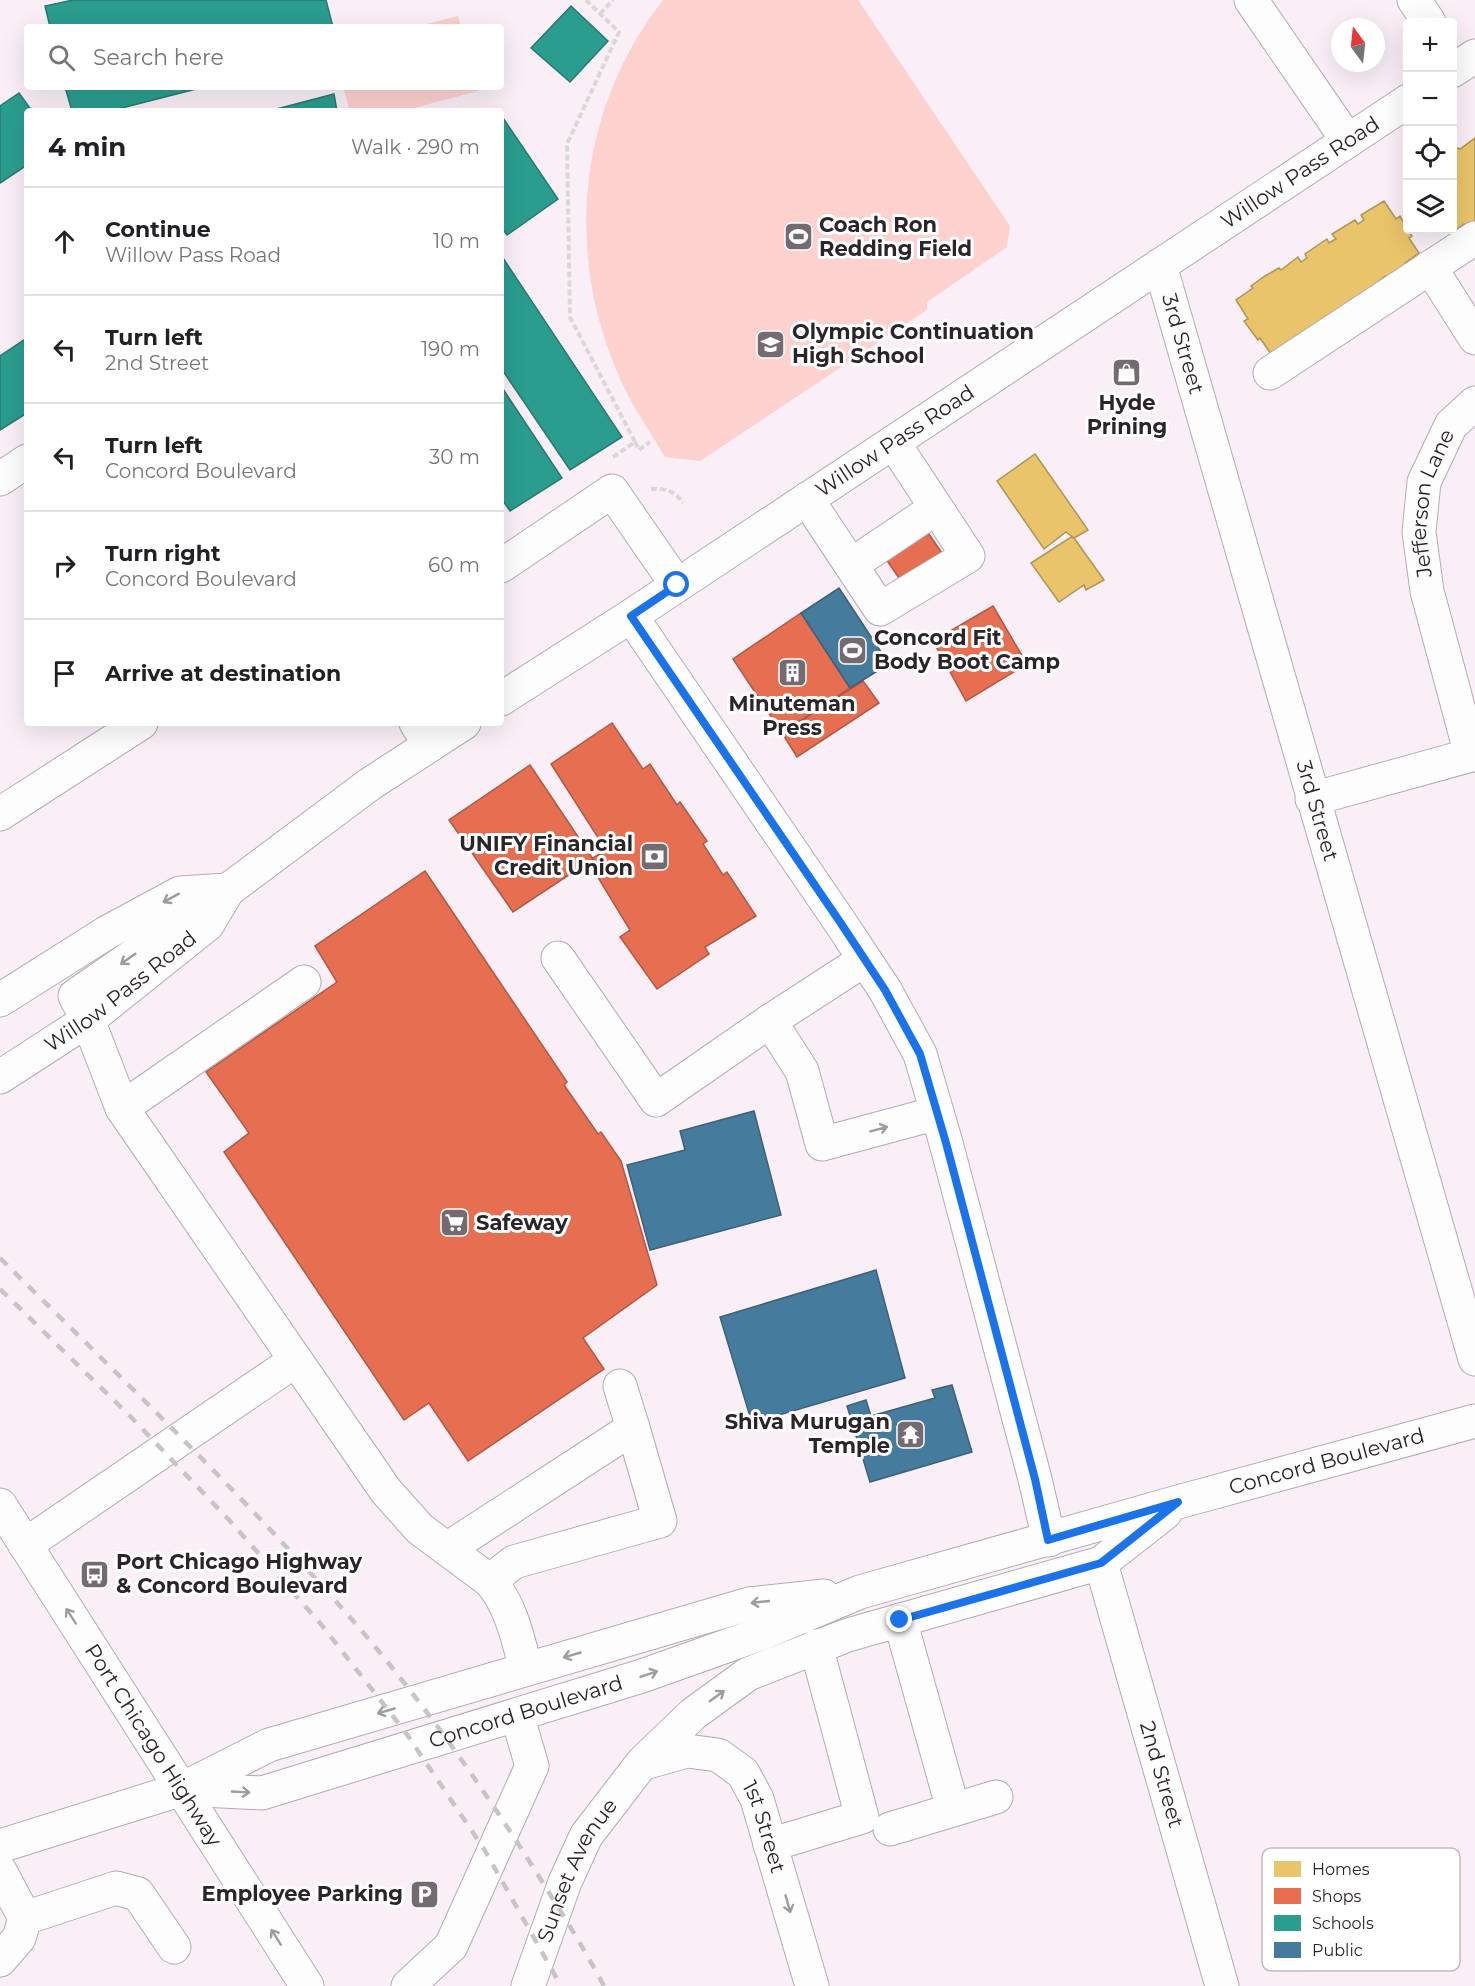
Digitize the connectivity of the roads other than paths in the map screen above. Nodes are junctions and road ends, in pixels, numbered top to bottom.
1 (1251, 0) edge
2 (1414, 0) edge
3 (1426, 18) edge
4 (1403, 104) edge
5 (1348, 141) junction
6 (1475, 238) edge
7 (1160, 265) junction
8 (1430, 267) junction
9 (1475, 338) edge
10 (1270, 373) dead end
11 (1475, 403) edge
12 (893, 442) junction
13 (24, 463) edge
14 (0, 479) edge
15 (807, 499) junction
16 (936, 508) junction
17 (504, 564) edge
18 (851, 565) junction
19 (677, 585) junction
20 (631, 616) junction
21 (504, 697) edge
22 (136, 726) edge
23 (453, 726) edge
24 (423, 734) edge
25 (1473, 754) edge
26 (1312, 799) junction
27 (0, 813) edge
28 (228, 890) junction
29 (558, 958) dead end
30 (864, 960) junction
31 (304, 982) dead end
32 (0, 1000) edge
33 (88, 1020) junction
34 (770, 1021) junction
35 (0, 1077) edge
36 (122, 1108) junction
37 (937, 1113) junction
38 (1475, 1359) edge
39 (296, 1360) junction
40 (620, 1386) dead end
41 (1475, 1421) edge
42 (633, 1428) junction
43 (1178, 1502) junction
44 (0, 1505) edge
45 (1048, 1540) junction
46 (25, 1545) junction
47 (447, 1549) junction
48 (1101, 1563) junction
49 (490, 1581) junction
50 (860, 1592) junction
51 (900, 1620) junction
52 (816, 1646) junction
53 (526, 1669) junction
54 (517, 1715) junction
55 (642, 1763) junction
56 (182, 1789) junction
57 (996, 1797) dead end
58 (953, 1809) junction
59 (890, 1829) dead end
60 (770, 1845) junction
61 (0, 1846) edge
62 (0, 1870) edge
63 (25, 1918) junction
64 (174, 1947) dead end
65 (0, 1960) edge
66 (307, 1986) edge
67 (408, 1986) edge
68 (528, 1986) edge
69 (812, 1986) edge
70 (1222, 1986) edge

1 - 5 street
2 - 3 street
4 - 5 street, Willow Pass Road
5 - 7 street, Willow Pass Road
6 - 8 street
7 - 12 street, Willow Pass Road
7 - 26 street, 3rd Street
8 - 9 street
8 - 10 street
11 - 25 street, Jefferson Lane
12 - 15 street, Willow Pass Road
12 - 16 street
13 - 14 street
15 - 18 street
15 - 19 street, Willow Pass Road
16 - 18 street
16 - 18 street
17 - 19 street
19 - 20 street, Willow Pass Road
20 - 21 street, Willow Pass Road
20 - 30 street
22 - 27 street
23 - 24 street, Willow Pass Road
24 - 28 street, Willow Pass Road
25 - 26 street
26 - 38 street, 3rd Street
28 -> 32 street, Willow Pass Road
28 - 33 street, Willow Pass Road
29 - 34 street
30 - 34 street
30 - 37 street
31 - 36 street
33 - 35 street, Willow Pass Road
33 - 36 street
34 -> 37 street
36 - 39 street
37 - 45 street
39 - 46 street
39 - 47 street
40 - 42 street
41 - 43 street, Concord Boulevard
42 - 47 street
42 - 49 street
43 - 45 street, Concord Boulevard
43 - 48 street, Concord Boulevard
44 - 46 street, Port Chicago Highway
45 - 50 street, Concord Boulevard
56 -> 46 street, Port Chicago Highway
47 - 49 street
48 - 51 street, Concord Boulevard
48 - 70 street, 2nd Street
49 - 53 street
50 -> 53 street, Concord Boulevard
54 -> 50 street, Concord Boulevard
51 - 52 street, Concord Boulevard
51 - 58 street
55 -> 52 street, Concord Boulevard
52 - 60 street
53 -> 56 street, Concord Boulevard
56 -> 54 street, Concord Boulevard
54 - 67 street
55 - 60 street, 1st Street
55 - 68 street, Sunset Avenue
56 - 61 street, Concord Boulevard
66 -> 56 street, Port Chicago Highway
57 - 58 street
58 - 59 street
60 -> 69 street, 1st Street
62 - 63 street
63 - 64 street
63 - 65 street

